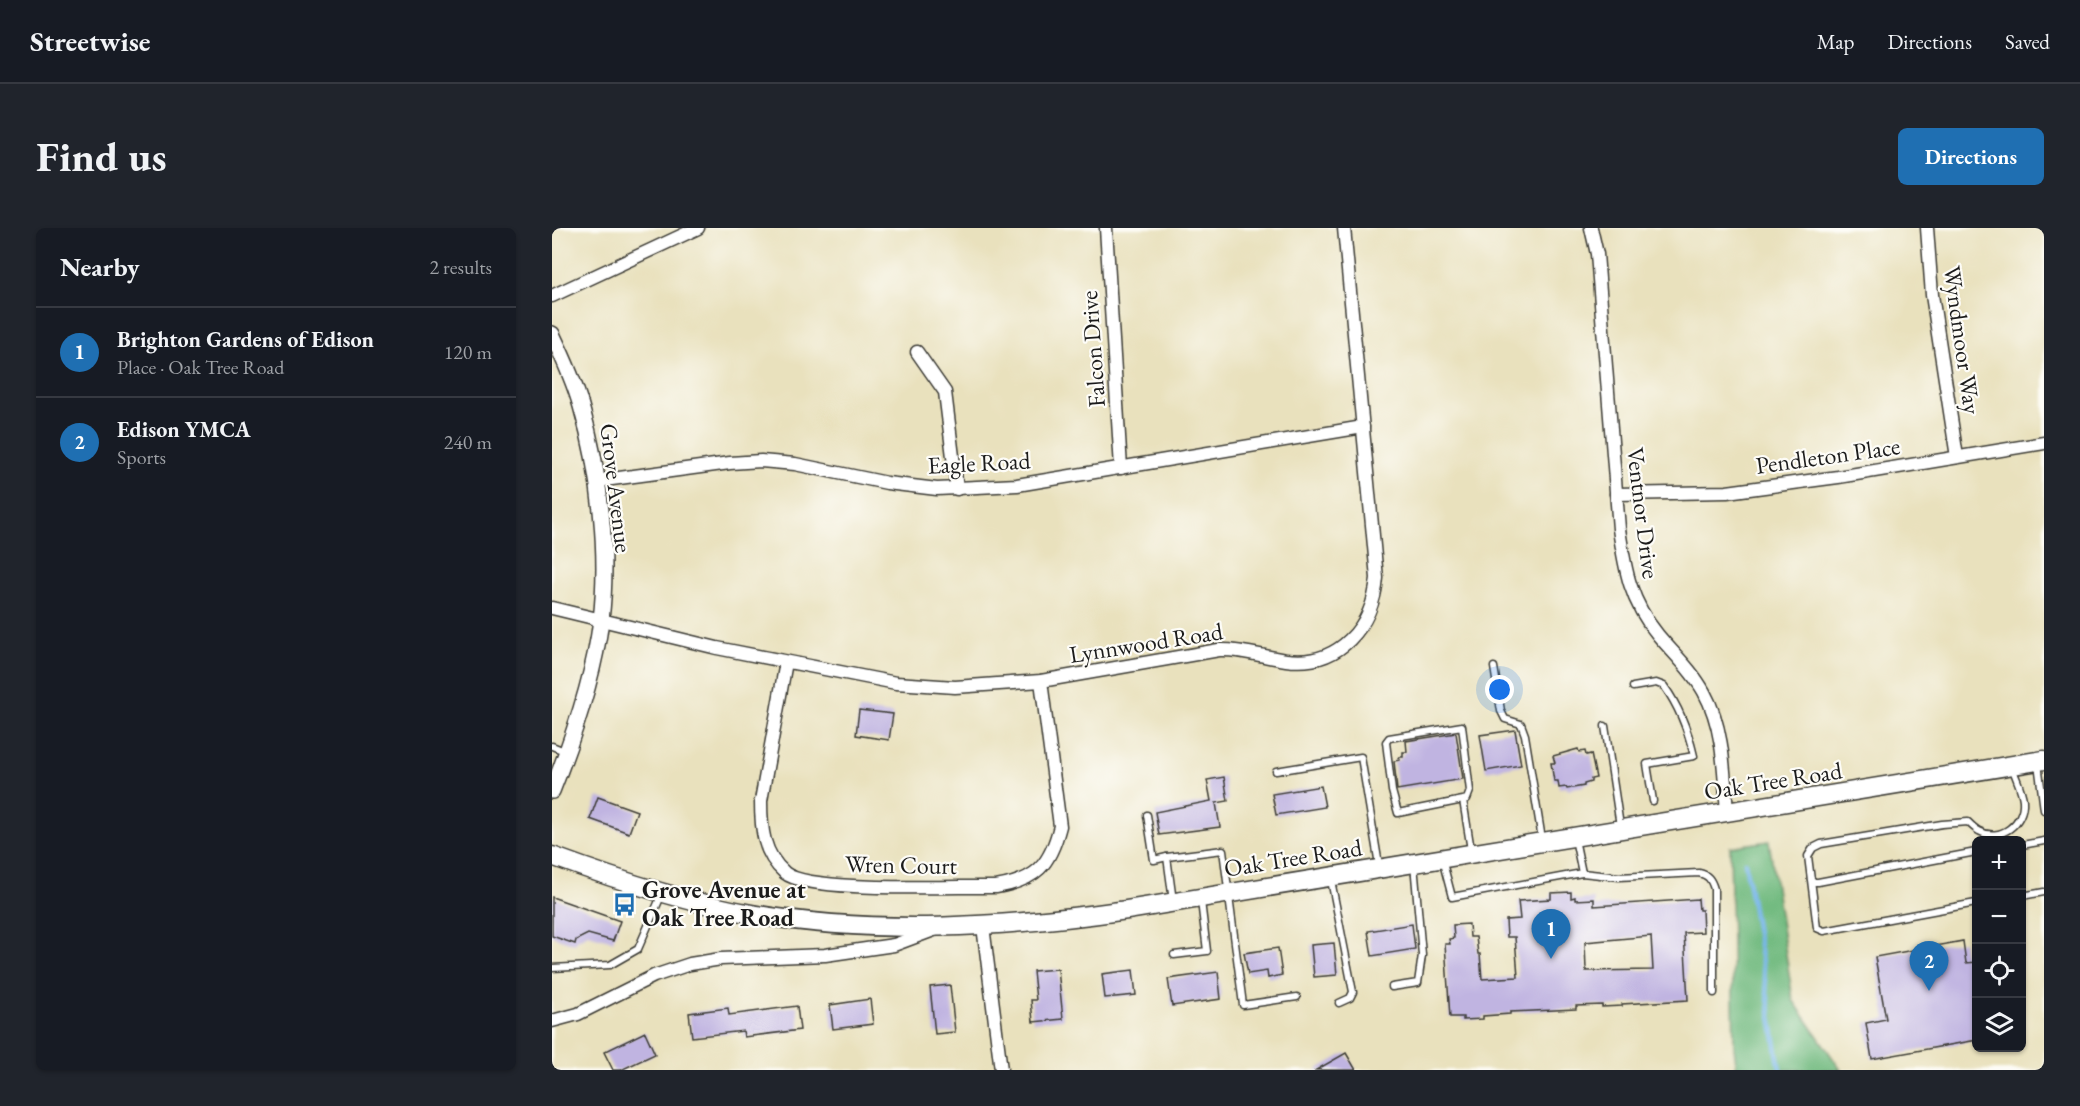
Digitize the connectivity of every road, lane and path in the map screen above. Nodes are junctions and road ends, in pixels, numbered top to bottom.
1 (698, 228) edge
2 (1106, 228) edge
3 (1344, 228) edge
4 (1591, 228) edge
5 (1927, 228) edge
6 (552, 296) edge
7 (552, 334) edge
8 (917, 352) dead end
9 (1363, 427) junction
10 (2044, 443) edge
11 (1957, 458) junction
12 (1121, 468) junction
13 (597, 481) junction
14 (957, 489) junction
15 (1616, 494) junction
16 (552, 608) edge
17 (601, 620) junction
18 (786, 662) junction
19 (1494, 667) dead end
20 (1041, 681) junction
21 (1633, 687) dead end
22 (1605, 726) dead end
23 (552, 746) edge
24 (567, 752) junction
25 (2041, 760) edge
26 (2012, 765) junction
27 (1276, 771) dead end
28 (552, 791) edge
29 (1463, 800) junction
30 (1653, 801) dead end
31 (2044, 810) edge
32 (1727, 813) junction
33 (1147, 815) dead end
34 (1620, 830) junction
35 (1575, 837) junction
36 (2044, 841) edge
37 (1543, 843) junction
38 (2026, 844) edge
39 (1972, 853) edge
40 (1472, 854) junction
41 (552, 856) edge
42 (1167, 857) junction
43 (1442, 859) junction
44 (1414, 863) junction
45 (1379, 869) junction
46 (1582, 873) junction
47 (1330, 877) junction
48 (1811, 879) junction
49 (2044, 892) edge
50 (663, 893) junction
51 (1229, 893) junction
52 (2026, 895) edge
53 (1201, 898) junction
54 (1173, 902) junction
55 (1972, 904) edge
56 (983, 926) junction
57 (944, 927) junction
58 (1174, 955) dead end
59 (552, 969) edge
60 (1392, 987) dead end
61 (1714, 993) dead end
62 (1297, 997) dead end
63 (1339, 1003) dead end
64 (552, 1021) edge
65 (1001, 1070) edge

1 - 6 street
2 - 12 street, Falcon Drive
3 - 9 street, Lynnwood Road
4 - 15 street, Ventnor Drive
5 - 11 street, Wyndmoor Way
7 - 13 street, Grove Avenue
8 - 14 street
9 - 12 street, Eagle Road
9 - 20 street, Lynnwood Road
10 - 11 street, Pendleton Place
11 - 15 street, Pendleton Place
12 - 14 street, Eagle Road
13 - 14 street, Eagle Road
13 - 17 street, Grove Avenue
15 - 32 street, Ventnor Drive
16 - 17 street, Lynnwood Road
17 - 18 street, Lynnwood Road
17 - 24 street, Grove Avenue
18 - 20 street, Lynnwood Road
18 - 20 street, Wren Court
19 - 37 lane
21 - 30 lane
22 - 34 lane
23 - 24 lane
24 - 28 street, Grove Avenue
25 - 26 main road, Oak Tree Road
25 - 31 lane
26 - 32 main road, Oak Tree Road
26 - 48 lane
27 - 45 lane
29 - 29 lane
29 - 40 lane
32 - 34 main road, Oak Tree Road
33 - 42 lane
34 - 35 main road, Oak Tree Road
35 - 37 main road, Oak Tree Road
35 - 46 lane
36 - 38 lane
37 - 40 main road, Oak Tree Road
39 - 48 lane
40 - 43 main road, Oak Tree Road
41 - 50 main road, Oak Tree Road
42 - 51 lane
42 - 54 lane
43 - 44 main road, Oak Tree Road
43 - 46 lane
44 - 45 main road, Oak Tree Road
44 - 60 lane
45 - 47 main road, Oak Tree Road
46 - 61 lane
47 - 51 main road, Oak Tree Road
47 - 63 lane
48 - 55 lane
49 - 52 lane
50 - 57 main road, Oak Tree Road
50 - 59 lane
51 - 53 main road, Oak Tree Road
51 - 62 lane
53 - 54 main road, Oak Tree Road
53 - 58 lane
54 - 56 main road, Oak Tree Road
56 - 57 main road, Oak Tree Road
56 - 65 street
57 - 64 street

